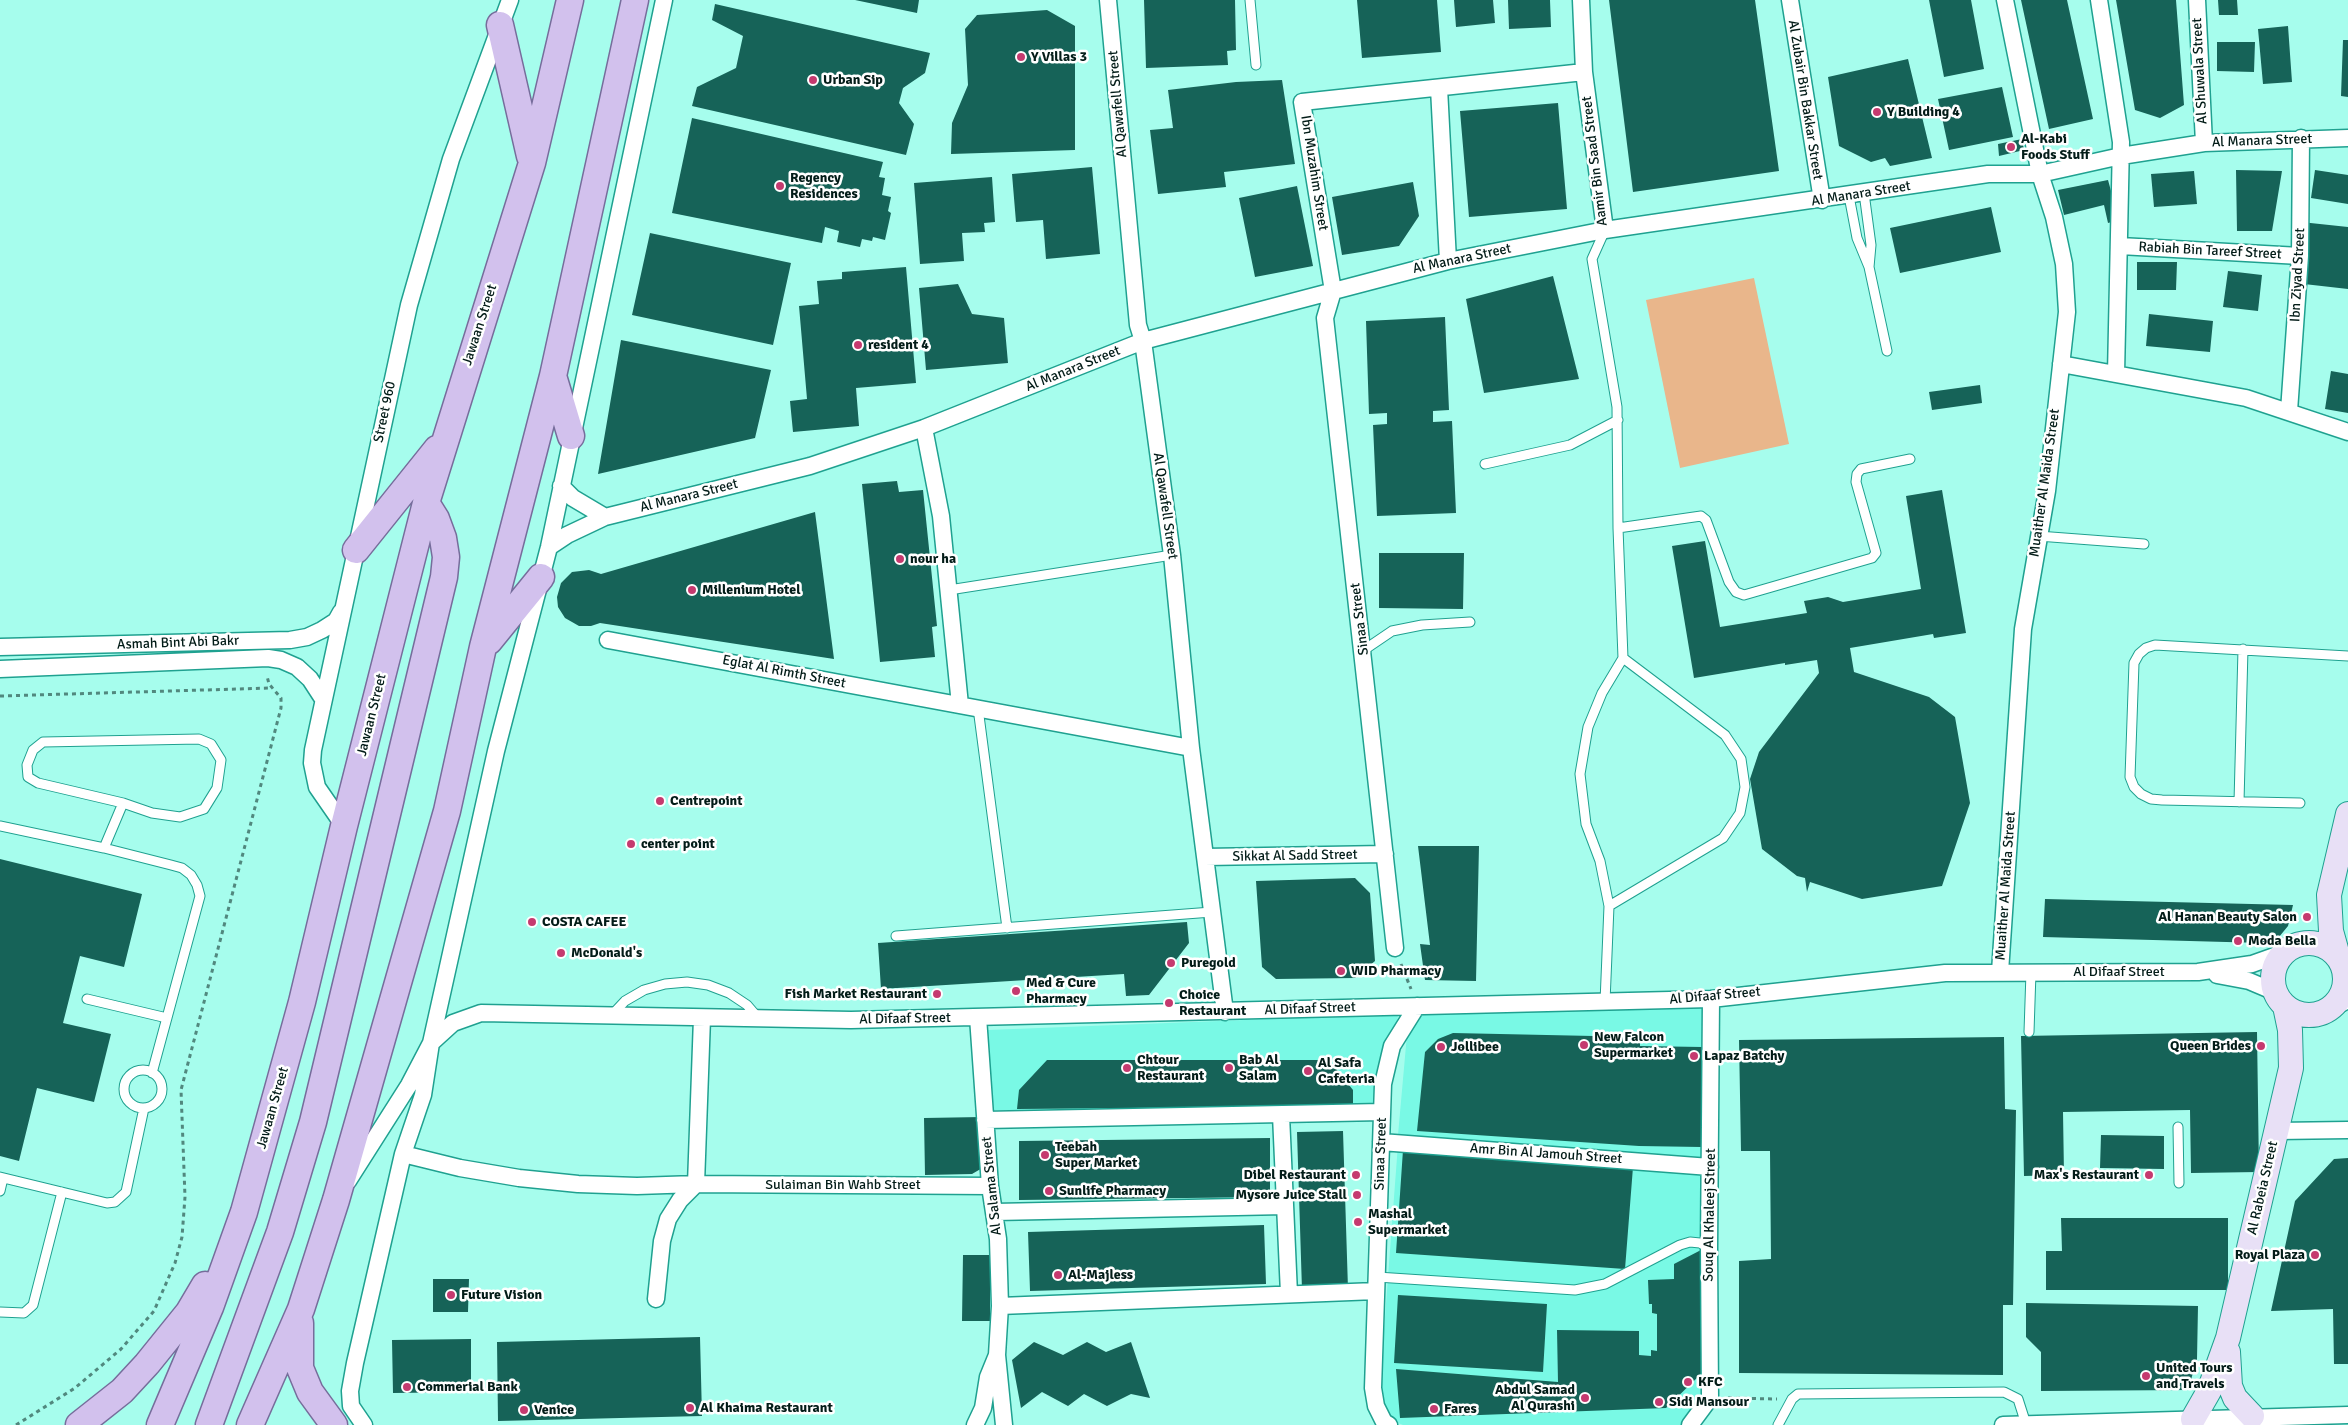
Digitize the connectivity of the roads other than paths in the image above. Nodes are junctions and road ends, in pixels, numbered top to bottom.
1 (510, 0) edge
2 (570, 0) edge
3 (636, 0) edge
4 (664, 0) edge
5 (1108, 0) edge
6 (1250, 0) edge
7 (1581, 0) edge
8 (1790, 0) edge
9 (2004, 0) edge
10 (2099, 0) edge
11 (2197, 0) edge
12 (500, 25) junction
13 (1256, 65) dead end
14 (1584, 72) junction
15 (1439, 88) junction
16 (2301, 138) junction
17 (2348, 138) edge
18 (2204, 143) junction
19 (2121, 156) junction
20 (532, 163) junction
21 (2040, 174) junction
22 (1857, 194) junction
23 (1822, 200) junction
24 (1605, 230) junction
25 (2120, 246) junction
26 (2300, 256) junction
27 (1448, 261) junction
28 (1869, 267) junction
29 (1333, 291) junction
30 (1143, 341) junction
31 (1887, 352) dead end
32 (2061, 364) junction
33 (2116, 374) junction
34 (553, 376) junction
35 (2289, 411) junction
36 (1618, 420) junction
37 (924, 428) junction
38 (2348, 432) edge
39 (572, 436) junction
40 (444, 440) junction
41 (1910, 459) dead end
42 (1485, 464) dead end
43 (561, 486) junction
44 (426, 503) junction
45 (605, 517) junction
46 (1618, 528) junction
47 (2038, 536) junction
48 (2144, 544) dead end
49 (549, 547) junction
50 (356, 550) junction
51 (1172, 554) junction
52 (541, 577) junction
53 (949, 590) junction
54 (343, 608) junction
55 (1470, 622) dead end
56 (608, 640) dead end
57 (0, 647) edge
58 (484, 647) junction
59 (2243, 649) junction
60 (1364, 650) junction
61 (2348, 656) edge
62 (1623, 658) junction
63 (0, 669) edge
64 (323, 699) junction
65 (960, 705) junction
66 (978, 708) junction
67 (1191, 748) junction
68 (2239, 802) junction
69 (123, 803) junction
70 (2300, 803) dead end
71 (2348, 814) edge
72 (0, 826) edge
73 (344, 826) junction
74 (104, 848) junction
75 (1385, 854) junction
76 (1205, 857) junction
77 (2342, 862) edge
78 (2329, 895) junction
79 (1609, 906) junction
80 (1212, 912) junction
81 (1007, 928) junction
82 (896, 936) dead end
83 (1395, 948) road end
84 (2286, 951) junction
85 (2338, 956) junction
86 (2000, 972) junction
87 (2031, 972) junction
88 (2198, 972) junction
89 (87, 999) dead end
90 (1711, 999) junction
91 (2280, 999) junction
92 (1605, 1002) junction
93 (1417, 1006) junction
94 (2333, 1007) edge
95 (1225, 1012) junction
96 (611, 1016) junction
97 (978, 1017) junction
98 (167, 1018) junction
99 (702, 1018) junction
100 (760, 1020) junction
101 (2028, 1032) dead end
102 (431, 1043) junction
103 (2291, 1068) junction
104 (152, 1073) junction
105 (144, 1108) junction
106 (1382, 1112) junction
107 (1281, 1114) junction
108 (985, 1120) junction
109 (2178, 1127) dead end
110 (2348, 1130) edge
111 (2277, 1131) junction
112 (1381, 1142) junction
113 (403, 1154) junction
114 (1710, 1166) junction
115 (1, 1177) edge
116 (2180, 1183) dead end
117 (696, 1184) junction
118 (990, 1186) junction
119 (0, 1191) edge
120 (62, 1192) junction
121 (336, 1200) junction
122 (1285, 1206) junction
123 (244, 1212) junction
124 (995, 1212) junction
125 (1708, 1248) junction
126 (1377, 1284) junction
127 (1289, 1294) junction
128 (656, 1299) dead end
129 (1000, 1306) junction
130 (301, 1309) junction
131 (0, 1312) edge
132 (2228, 1338) junction
133 (997, 1355) junction
134 (2348, 1415) edge
135 (2252, 1416) junction
136 (2193, 1419) junction
137 (2026, 1424) edge
138 (79, 1425) edge
139 (160, 1425) edge
140 (209, 1425) edge
141 (250, 1425) edge
142 (334, 1425) edge
143 (364, 1425) edge
144 (975, 1425) edge
145 (1004, 1425) edge
146 (1389, 1425) edge
147 (1690, 1425) edge
148 (1778, 1425) edge
149 (2003, 1425) edge

1 - 12 street, Street 960
2 - 20 main road, Jawaan Street
3 - 34 main road
4 - 39 street
5 - 30 street, Al Qawafell Street
6 - 13 lane
7 - 14 street, Aamir Bin Saad Street
8 - 23 street, Al Zubair Bin Bakkar Street
9 - 21 street, Muaither Al Maida Street
10 - 19 street, Rabiah Bin Tareef Street
11 - 18 street, Al Shuwala Street
12 - 20 main road
12 - 50 street, Street 960
14 - 15 street, Ibn Muzahim Street
14 - 24 street, Aamir Bin Saad Street
15 - 27 street
15 - 29 street, Ibn Muzahim Street
16 - 17 street, Al Manara Street
16 - 18 street, Al Manara Street
16 - 26 street, Ibn Ziyad Street
18 - 19 street, Al Manara Street
19 - 21 street, Al Manara Street
19 - 25 street, Rabiah Bin Tareef Street
20 - 40 main road, Jawaan Street
21 - 22 street, Al Manara Street
21 - 32 street, Muaither Al Maida Street
22 - 23 street, Al Manara Street
22 - 28 lane
22 - 28 lane
23 - 24 street, Al Manara Street
24 - 27 street, Al Manara Street
24 - 36 lane, Aamir Bin Saad Street
25 - 26 street, Rabiah Bin Tareef Street
25 - 33 street, Rabiah Bin Tareef Street
26 - 35 street, Ibn Ziyad Street
27 - 29 street, Al Manara Street
28 - 31 lane
29 - 30 street, Al Manara Street
29 - 60 street, Sinaa Street
30 - 37 street, Al Manara Street
30 - 51 street, Al Qawafell Street
32 - 33 street
32 - 47 street, Muaither Al Maida Street
33 - 35 street
34 - 39 main road
34 - 58 main road
35 - 38 street
36 - 42 lane
36 - 46 lane, Aamir Bin Saad Street
37 - 45 street, Al Manara Street
37 - 53 street
39 - 43 street
40 - 44 main road, Jawaan Street
40 - 50 main road
41 - 46 lane
43 - 45 street
43 - 49 street
44 - 73 main road, Jawaan Street
44 - 140 main road
45 - 49 street, Al Manara Street
46 - 62 lane, Aamir Bin Saad Street
47 - 48 lane
47 - 86 street, Muaither Al Maida Street
49 - 52 street
50 - 54 street, Street 960
51 - 53 lane
51 - 67 street, Al Qawafell Street
52 - 58 main road
52 - 102 street
53 - 65 street
54 - 57 street, Asmah Bint Abi Bakr
54 - 64 street, Street 960
55 - 60 lane
56 - 65 street, Eglat Al Rimth Street
58 - 121 main road
59 - 61 lane
59 - 68 lane
59 - 68 lane
60 - 75 street, Sinaa Street
62 - 79 lane
62 - 79 lane
63 - 64 street, Asmah Bint Abi Bakr
64 - 73 street, Street 960
65 - 66 street, Eglat Al Rimth Street
66 - 67 street, Eglat Al Rimth Street
66 - 81 lane
67 - 76 street, Al Qawafell Street
68 - 70 lane
69 - 69 lane
69 - 74 lane
71 - 77 street
72 - 74 lane
73 - 123 main road, Jawaan Street
74 - 98 lane
75 - 76 street, Sikkat Al Sadd Street
75 - 83 street, Sinaa Street
76 - 80 street, Al Qawafell Street
77 - 78 street
78 - 84 street
78 - 85 street
79 - 92 lane
80 - 81 lane
80 - 95 street, Al Qawafell Street
81 - 82 lane
84 - 85 street
84 - 88 street, Al Difaaf Street
84 - 91 street
85 - 94 street
86 - 87 street, Al Difaaf Street
86 - 90 street, Al Difaaf Street
87 - 88 street, Al Difaaf Street
87 - 101 lane
88 - 91 street, Al Difaaf Street
89 - 98 lane
90 - 92 street, Al Difaaf Street
90 - 114 street, Souq Al Khaleej Street
91 - 94 street
91 - 103 street, Al Rabeia Street
92 - 93 street, Al Difaaf Street
93 - 95 street, Al Difaaf Street
93 - 106 street, Sinaa Street
94 - 103 street, Al Rabeia Street
95 - 97 street, Al Difaaf Street
96 - 99 street, Al Difaaf Street
96 - 100 lane
96 - 102 street, Al Difaaf Street
97 - 100 street, Al Difaaf Street
97 - 108 street, Al Salama Street
98 - 104 lane
99 - 100 street, Al Difaaf Street
99 - 117 street
102 - 113 street
102 - 121 street
103 - 111 street, Al Rabeia Street
104 - 105 lane
104 - 105 lane
105 - 120 lane
106 - 107 street
106 - 112 street, Sinaa Street
107 - 108 street
107 - 122 street
108 - 118 street, Al Salama Street
109 - 116 lane
110 - 111 street
111 - 132 street, Al Rabeia Street
112 - 114 street, Amr Bin Al Jamouh Street
112 - 126 street, Sinaa Street
113 - 117 street, Sulaiman Bin Wahb Street
113 - 143 street
114 - 125 street, Souq Al Khaleej Street
115 - 119 lane
115 - 120 lane
117 - 118 street, Sulaiman Bin Wahb Street
117 - 128 street
118 - 124 street, Al Salama Street
120 - 131 lane
121 - 130 main road
122 - 124 street
122 - 127 street
123 - 138 main road
123 - 139 main road, Jawaan Street
124 - 129 street, Al Salama Street
125 - 126 lane
125 - 147 street, Souq Al Khaleej Street
126 - 127 street
126 - 146 street, Sinaa Street
127 - 129 street
129 - 133 street, Al Salama Street
130 - 141 main road
130 - 142 main road
132 - 135 street, Al Rabeia Street
132 - 136 street, Al Rabeia Street
133 - 144 street, Al Salama Street
133 - 145 street, Al Salama Street
134 - 135 street
135 - 136 street
136 - 137 street
137 - 148 lane
137 - 149 street

